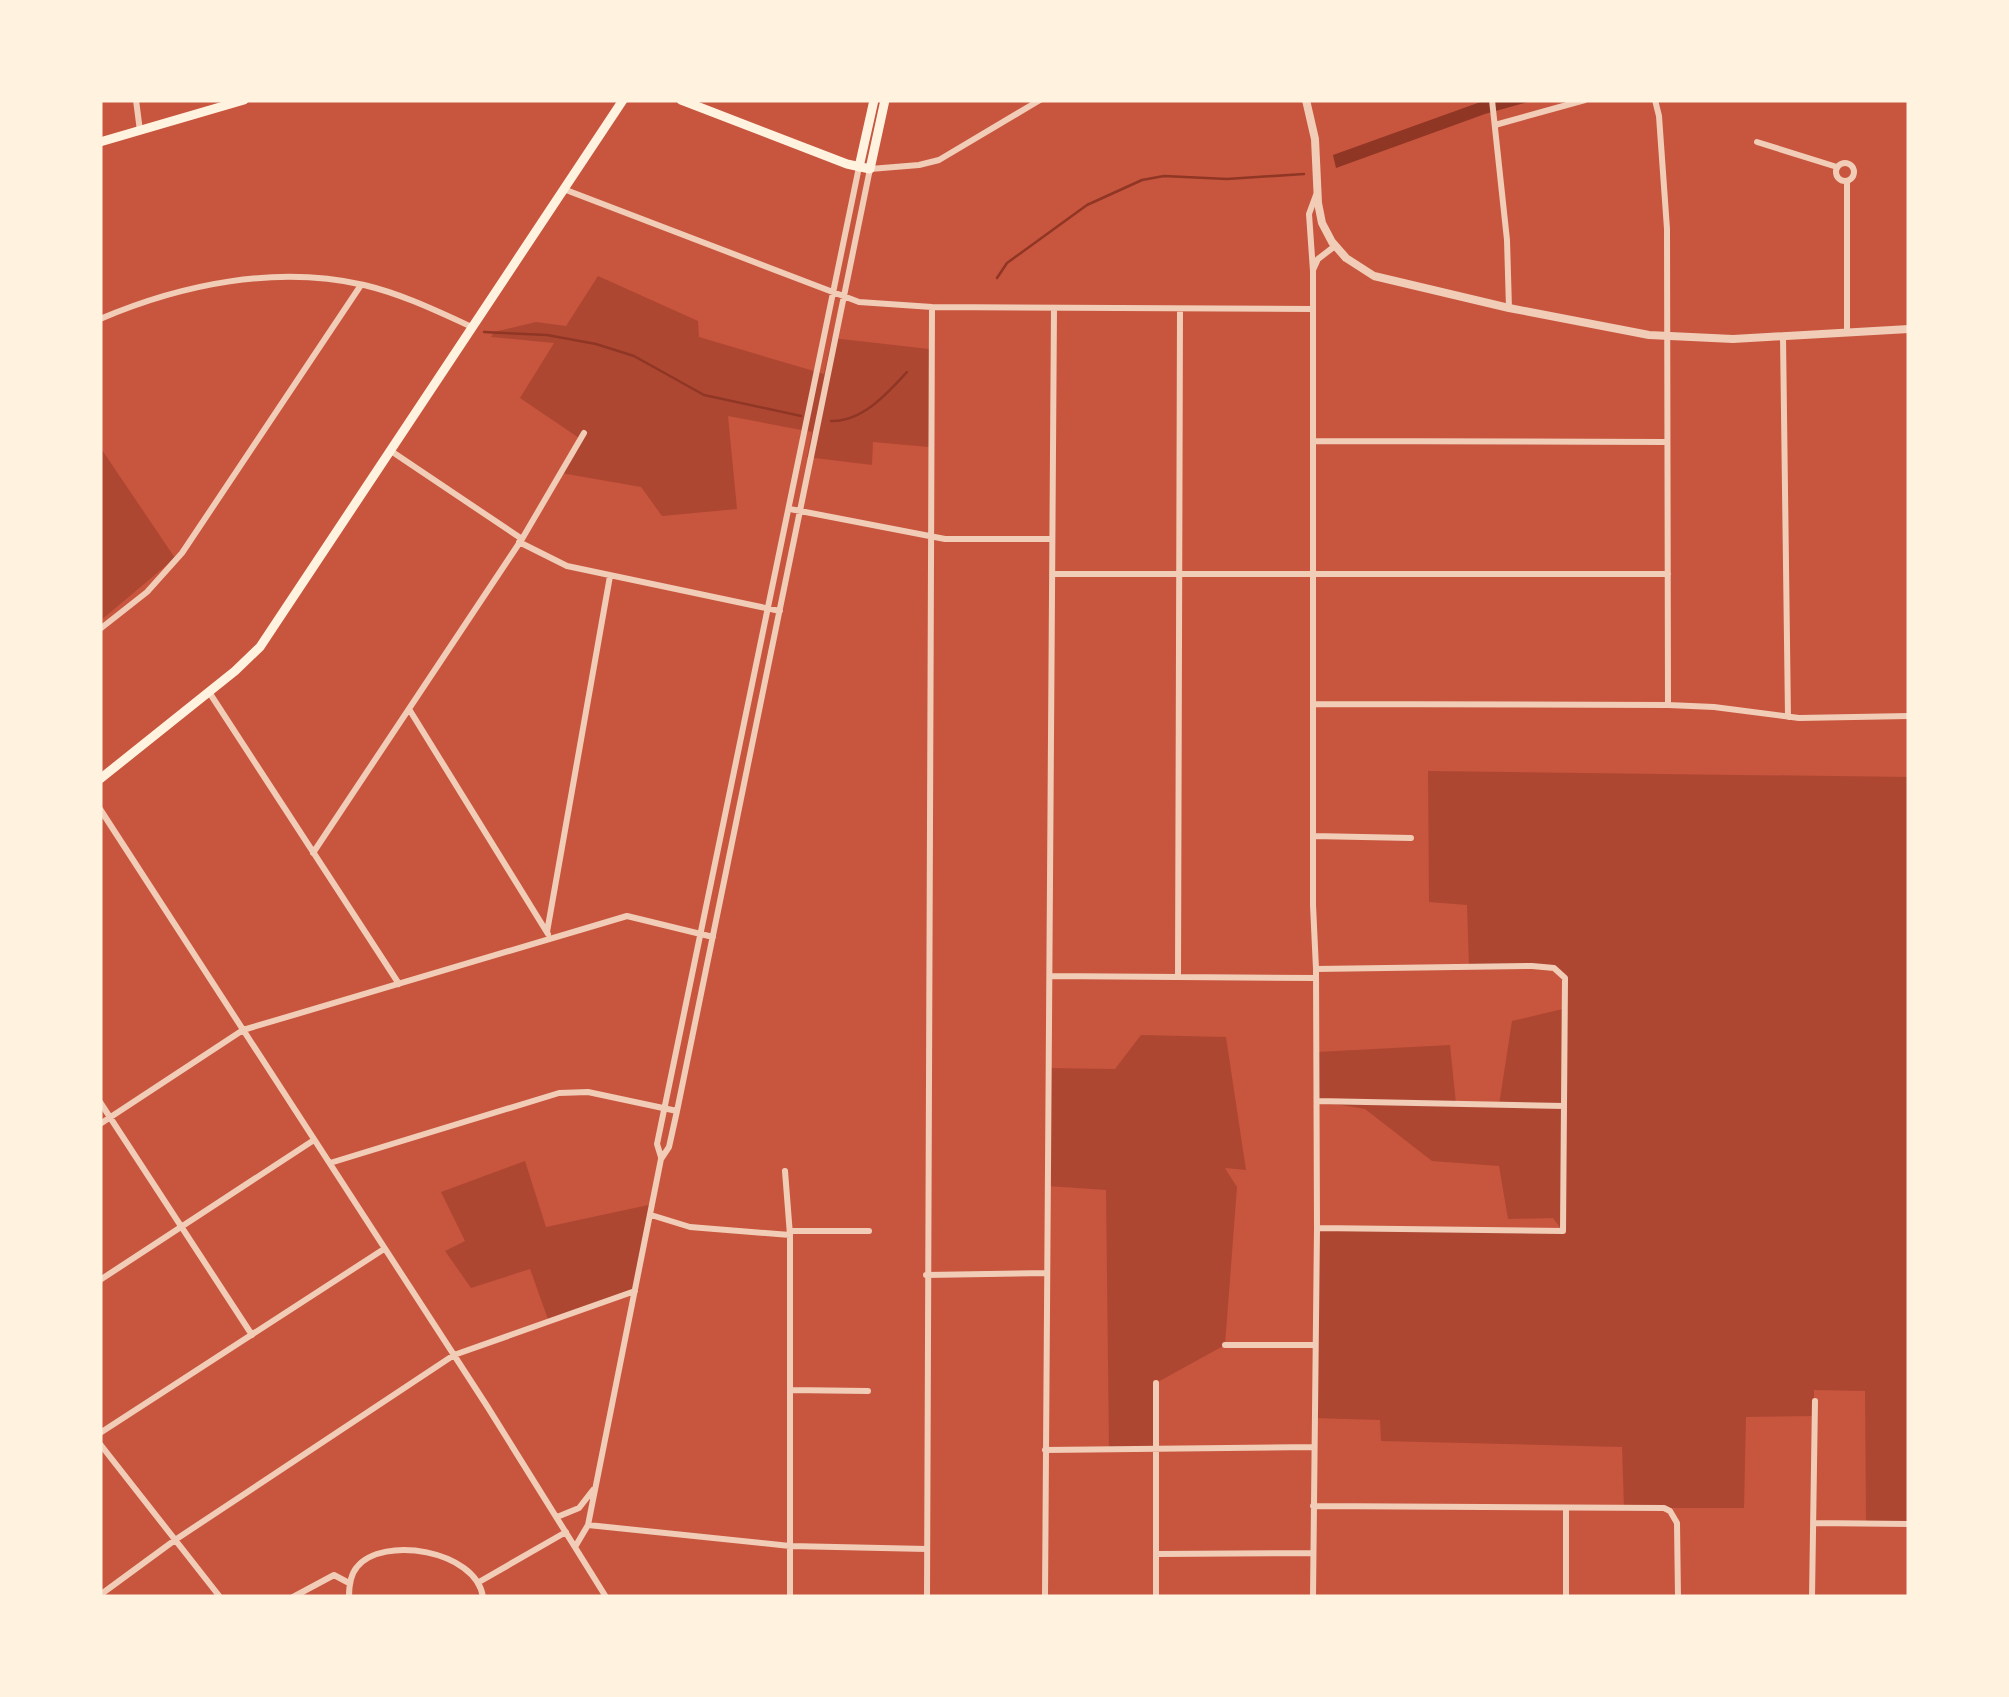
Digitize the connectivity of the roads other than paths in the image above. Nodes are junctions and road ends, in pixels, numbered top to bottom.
1 (136, 100) edge
2 (244, 100) edge
3 (623, 100) edge
4 (681, 100) edge
5 (874, 100) edge
6 (884, 100) edge
7 (1040, 100) edge
8 (1306, 100) edge
9 (1492, 100) edge
10 (1585, 100) edge
11 (1655, 100) edge
12 (1495, 124) junction
13 (140, 131) junction
14 (100, 142) edge
15 (1757, 142) dead end
16 (1837, 167) junction
17 (865, 168) junction
18 (1847, 181) junction
19 (566, 190) junction
20 (1317, 192) junction
21 (1335, 246) junction
22 (1313, 271) junction
23 (361, 284) junction
24 (834, 295) junction
25 (844, 298) junction
26 (932, 307) junction
27 (1054, 308) junction
28 (1510, 308) junction
29 (1180, 310) junction
30 (1313, 310) junction
31 (100, 319) edge
32 (474, 328) junction
33 (1909, 329) edge
34 (1847, 333) junction
35 (1668, 336) junction
36 (1783, 337) junction
37 (584, 434) dead end
38 (1313, 441) junction
39 (1667, 442) junction
40 (392, 451) junction
41 (790, 509) junction
42 (800, 511) junction
43 (931, 536) junction
44 (1052, 539) junction
45 (520, 540) junction
46 (1312, 572) junction
47 (1179, 573) junction
48 (1052, 574) junction
49 (1668, 574) junction
50 (610, 576) junction
51 (769, 609) junction
52 (780, 611) junction
53 (100, 629) edge
54 (209, 692) junction
55 (1313, 704) junction
56 (1668, 705) junction
57 (409, 709) junction
58 (1909, 716) edge
59 (1788, 717) junction
60 (100, 779) edge
61 (100, 809) edge
62 (1313, 836) junction
63 (1411, 838) dead end
64 (313, 853) junction
65 (702, 934) junction
66 (549, 936) junction
67 (713, 936) junction
68 (1316, 973) junction
69 (1050, 976) junction
70 (1178, 977) junction
71 (398, 984) junction
72 (243, 1030) junction
73 (1316, 1101) junction
74 (100, 1102) edge
75 (1565, 1106) junction
76 (665, 1108) junction
77 (677, 1110) junction
78 (110, 1117) junction
79 (100, 1124) edge
80 (314, 1140) junction
81 (661, 1158) junction
82 (330, 1163) junction
83 (784, 1171) dead end
84 (651, 1215) junction
85 (181, 1226) junction
86 (1317, 1228) junction
87 (869, 1232) dead end
88 (790, 1233) junction
89 (384, 1249) junction
90 (1047, 1274) junction
91 (926, 1276) junction
92 (100, 1280) edge
93 (636, 1291) junction
94 (252, 1335) junction
95 (1314, 1344) junction
96 (1226, 1345) dead end
97 (454, 1355) junction
98 (1156, 1383) dead end
99 (790, 1390) junction
100 (868, 1391) dead end
101 (1815, 1402) dead end
102 (100, 1433) edge
103 (100, 1444) edge
104 (1313, 1447) junction
105 (1158, 1449) junction
106 (1045, 1450) junction
107 (597, 1484) junction
108 (1313, 1506) junction
109 (1566, 1508) junction
110 (556, 1516) junction
111 (1813, 1523) junction
112 (1909, 1524) edge
113 (588, 1526) junction
114 (566, 1532) junction
115 (175, 1540) junction
116 (790, 1546) junction
117 (575, 1547) junction
118 (927, 1549) junction
119 (1312, 1553) junction
120 (1157, 1554) junction
121 (479, 1582) junction
122 (350, 1583) junction
123 (100, 1595) edge
124 (220, 1597) edge
125 (293, 1597) edge
126 (349, 1597) edge
127 (483, 1597) edge
128 (606, 1597) edge
129 (790, 1597) edge
130 (927, 1597) edge
131 (1046, 1597) edge
132 (1156, 1597) edge
133 (1314, 1597) edge
134 (1566, 1597) edge
135 (1678, 1597) edge
136 (1812, 1597) edge

1 - 13 street
2 - 13 main road
3 - 19 main road
4 - 17 main road
5 - 17 main road
6 - 17 main road
7 - 17 street
8 - 20 street
9 - 12 street
10 - 12 street
11 - 35 street
12 - 28 street
13 - 14 main road
15 - 16 street
16 - 18 street
16 - 18 street
17 - 24 street
17 - 25 street
18 - 34 street
19 - 24 street
19 - 32 main road
20 - 21 street
20 - 22 street
21 - 22 street
21 - 28 street
22 - 30 street
23 - 31 street
23 - 32 street
23 - 53 street
24 - 25 street
24 - 41 street
25 - 26 street
25 - 42 street
26 - 27 street
26 - 43 street
27 - 29 street
27 - 44 street
28 - 35 street
29 - 30 street
29 - 47 street
30 - 38 street
32 - 40 main road
33 - 34 street
34 - 36 street
35 - 36 street
35 - 39 street
36 - 59 street
37 - 45 street
38 - 39 street
38 - 46 street
39 - 49 street
40 - 45 street
40 - 54 main road
41 - 42 street
41 - 51 street
42 - 43 street
42 - 52 street
43 - 44 street
43 - 91 street
44 - 48 street
45 - 50 street
45 - 57 street
46 - 47 street
46 - 49 street
46 - 55 street
47 - 48 street
47 - 70 street
48 - 69 street
49 - 56 street
50 - 51 street
50 - 66 street
51 - 52 street
51 - 65 street
52 - 67 street
54 - 60 main road
54 - 64 street
55 - 56 street
55 - 62 street
56 - 59 street
57 - 64 street
57 - 66 street
58 - 59 street
61 - 72 street
62 - 63 street
62 - 68 street
64 - 71 street
65 - 66 street
65 - 67 street
65 - 76 street
66 - 71 street
67 - 77 street
68 - 70 street
68 - 73 street
68 - 75 street
69 - 70 street
69 - 90 street
71 - 72 street
72 - 78 street
72 - 80 street
73 - 75 street
73 - 86 street
74 - 78 street
75 - 86 street
76 - 77 street
76 - 81 street
76 - 82 street
77 - 81 street
78 - 79 street
78 - 85 street
80 - 82 street
80 - 85 street
81 - 84 street
82 - 89 street
83 - 88 street
84 - 88 street
84 - 93 street
85 - 92 street
85 - 94 street
86 - 95 street
87 - 88 street
88 - 99 street
89 - 94 street
89 - 97 street
90 - 91 street
90 - 106 street
91 - 118 street
93 - 97 street
93 - 107 street
94 - 102 street
95 - 96 street
95 - 104 street
97 - 110 street
97 - 115 street
98 - 105 street
99 - 100 street
99 - 116 street
101 - 111 street
103 - 115 street
104 - 105 street
104 - 108 street
105 - 106 street
105 - 120 street
106 - 131 street
107 - 110 street
107 - 113 street
108 - 109 street
108 - 119 street
109 - 134 street
109 - 135 street
110 - 114 street
111 - 112 street
111 - 136 street
113 - 116 street
113 - 117 street
114 - 117 street
114 - 121 street
115 - 123 street
115 - 124 street
116 - 118 street
116 - 129 street
117 - 128 street
118 - 130 street
119 - 120 street
119 - 133 street
120 - 132 street
121 - 122 street
121 - 127 street
122 - 125 street
122 - 126 street

